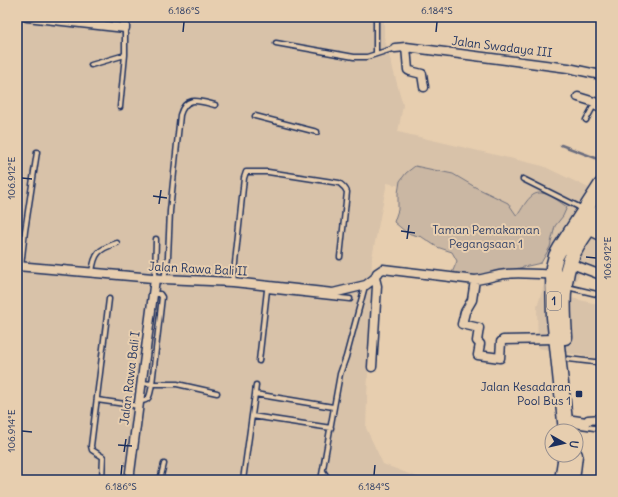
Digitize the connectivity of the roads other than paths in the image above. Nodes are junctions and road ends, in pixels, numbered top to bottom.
1 (26, 17) edge
2 (126, 17) edge
3 (376, 17) edge
4 (125, 28) junction
5 (276, 43) dead end
6 (406, 47) junction
7 (395, 48) joint
8 (376, 53) junction
9 (125, 55) junction
10 (92, 65) dead end
11 (601, 75) edge
12 (424, 87) dead end
13 (578, 97) dead end
14 (601, 104) edge
15 (215, 105) dead end
16 (120, 107) dead end
17 (601, 110) edge
18 (255, 116) dead end
19 (586, 120) dead end
20 (317, 132) dead end
21 (37, 152) dead end
22 (523, 179) dead end
23 (601, 185) edge
24 (585, 210) junction
25 (601, 211) edge
26 (588, 230) junction
27 (601, 236) edge
28 (156, 239) dead end
29 (117, 243) dead end
30 (340, 257) dead end
31 (569, 263) junction
32 (19, 266) edge
33 (92, 273) junction
34 (553, 274) junction
35 (601, 275) edge
36 (155, 278) junction
37 (375, 278) junction
38 (164, 279) junction
39 (475, 280) junction
40 (233, 282) junction
41 (366, 285) junction
42 (564, 287) junction
43 (153, 294) junction
44 (601, 294) edge
45 (108, 299) dead end
46 (350, 299) dead end
47 (556, 338) junction
48 (568, 359) junction
49 (259, 362) dead end
50 (601, 362) edge
51 (372, 367) dead end
52 (142, 383) junction
53 (152, 384) junction
54 (256, 385) dead end
55 (217, 393) dead end
56 (254, 394) junction
57 (97, 400) junction
58 (139, 404) junction
59 (333, 407) junction
60 (252, 416) junction
61 (601, 419) edge
62 (571, 423) edge
63 (572, 423) edge
64 (583, 423) edge
65 (584, 427) edge
66 (331, 428) junction
67 (601, 428) edge
68 (565, 463) edge
69 (575, 463) edge
70 (164, 464) dead end
71 (323, 471) junction
72 (102, 480) edge
73 (129, 480) edge
74 (160, 480) edge
75 (243, 480) edge
76 (321, 480) edge
77 (330, 480) edge
78 (562, 480) edge
79 (572, 480) edge

1 - 4 street
2 - 4 street
3 - 8 lane
4 - 9 lane
5 - 8 lane, Jalan Swadaya III
6 - 7 street, Jalan Swadaya III
6 - 11 street, Jalan Swadaya III
6 - 12 street
7 - 8 lane, Jalan Swadaya III
9 - 10 lane
9 - 16 lane
13 - 14 street
15 - 38 lane
17 - 19 lane
18 - 20 lane
21 - 32 lane
22 - 24 lane
23 - 24 highway, 1
24 - 34 highway, 1
25 - 26 highway, 1
26 - 27 street
26 - 31 highway, 1
28 - 36 lane
29 - 33 lane
30 - 40 lane
31 - 35 street
31 - 42 highway, 1
32 - 33 street, Jalan Rawa Bali II
33 - 36 street, Jalan Rawa Bali II
34 - 39 street
34 - 47 highway, 1
36 - 38 street, Jalan Rawa Bali II
36 - 43 street, Jalan Rawa Bali I
37 - 39 street, Jalan Rawa Bali II
37 - 41 street, Jalan Rawa Bali II
37 - 51 street
38 - 40 street, Jalan Rawa Bali II
39 - 47 street
40 - 41 street, Jalan Rawa Bali II
41 - 59 lane
42 - 44 lane
42 - 48 highway, 1
43 - 52 street, Jalan Rawa Bali I
43 - 53 lane
45 - 57 lane
46 - 49 lane
47 - 62 highway, 1
48 - 50 lane
48 - 63 highway, 1
52 - 53 lane
52 - 58 street, Jalan Rawa Bali I
53 - 55 lane
53 - 58 lane
54 - 56 lane
56 - 59 lane
56 - 60 lane
57 - 58 lane
57 - 72 lane
58 - 73 street, Jalan Rawa Bali I
59 - 66 lane
60 - 66 lane
60 - 75 lane
61 - 64 street
65 - 67 lane
66 - 71 lane
68 - 78 highway
69 - 79 highway
70 - 74 lane
71 - 76 lane
71 - 77 lane

